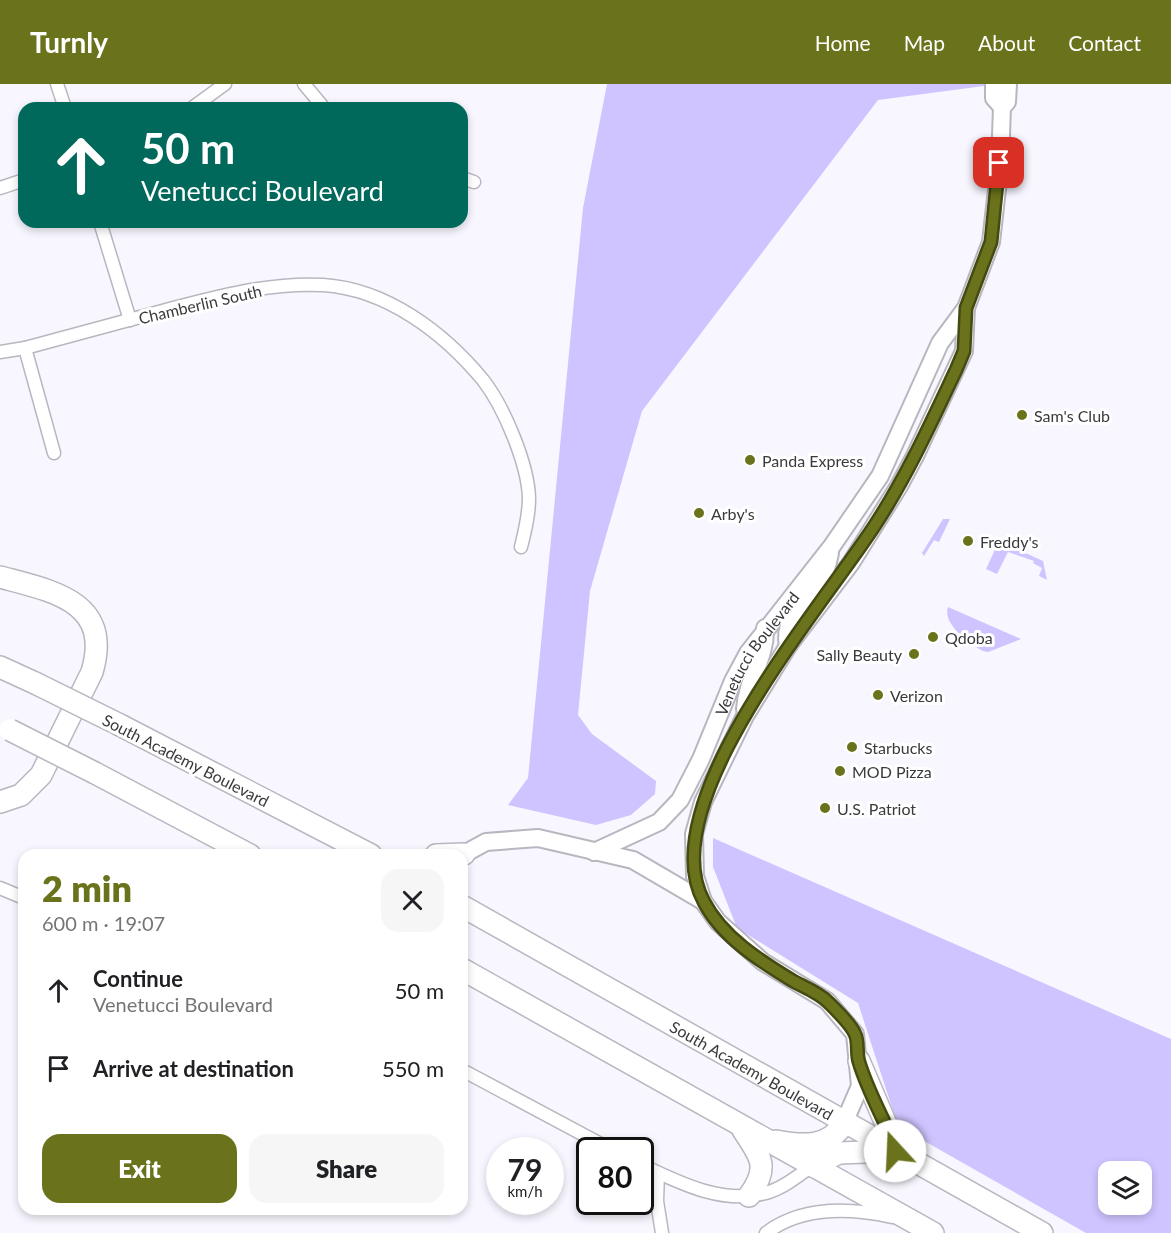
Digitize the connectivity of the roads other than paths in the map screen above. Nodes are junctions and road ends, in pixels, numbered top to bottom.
1 (57, 84) edge
2 (225, 84) edge
3 (304, 84) edge
4 (994, 84) edge
5 (1008, 84) edge
6 (62, 102) edge
7 (200, 102) edge
8 (319, 102) edge
9 (1002, 107) junction
10 (18, 182) edge
11 (0, 188) edge
12 (102, 228) edge
13 (966, 308) junction
14 (130, 320) junction
15 (25, 348) junction
16 (0, 352) edge
17 (54, 453) dead end
18 (832, 546) junction
19 (521, 547) dead end
20 (0, 577) edge
21 (765, 628) junction
22 (788, 646) junction
23 (0, 667) edge
24 (745, 716) junction
25 (5, 728) edge
26 (0, 802) edge
27 (239, 849) edge
28 (359, 849) edge
29 (468, 851) edge
30 (594, 852) junction
31 (0, 888) edge
32 (18, 896) edge
33 (703, 902) junction
34 (468, 909) edge
35 (468, 972) edge
36 (859, 1061) junction
37 (468, 1073) edge
38 (844, 1123) junction
39 (739, 1125) junction
40 (588, 1137) edge
41 (764, 1139) junction
42 (895, 1151) junction
43 (812, 1166) junction
44 (654, 1171) edge
45 (658, 1173) junction
46 (749, 1196) junction
47 (913, 1221) junction
48 (663, 1233) edge
49 (766, 1233) edge
50 (933, 1233) edge
51 (1042, 1233) edge

1 - 6 street
2 - 7 street
3 - 8 street
4 - 9 street, Venetucci Boulevard
5 - 9 street, Venetucci Boulevard
9 - 13 street, Venetucci Boulevard
10 - 11 street
12 - 14 street
13 - 18 street, Venetucci Boulevard
13 - 22 street, Venetucci Boulevard
14 - 15 street, Chamberlin South
14 - 19 street, Chamberlin South
15 - 16 street, Chamberlin South
15 - 17 street
18 - 21 street, Venetucci Boulevard
18 - 22 street
20 - 26 highway
21 - 24 street
21 - 30 street, Venetucci Boulevard
22 - 24 street, Venetucci Boulevard
23 - 28 highway, South Academy Boulevard, bridge
24 - 33 street, Venetucci Boulevard
25 - 27 highway, bridge
29 - 30 street
30 - 33 street
31 - 32 street
33 - 36 street, Venetucci Boulevard
34 - 38 highway, South Academy Boulevard
35 - 39 highway
36 - 38 street, Venetucci Boulevard
36 - 42 highway
37 - 40 street
38 - 41 highway
38 - 42 highway, South Academy Boulevard
39 - 41 highway
39 - 46 highway
41 - 43 highway
42 - 43 highway
42 - 51 highway, South Academy Boulevard
43 - 46 street
43 - 47 highway
44 - 45 street
45 - 46 street
45 - 48 street
47 - 49 street
47 - 50 highway

